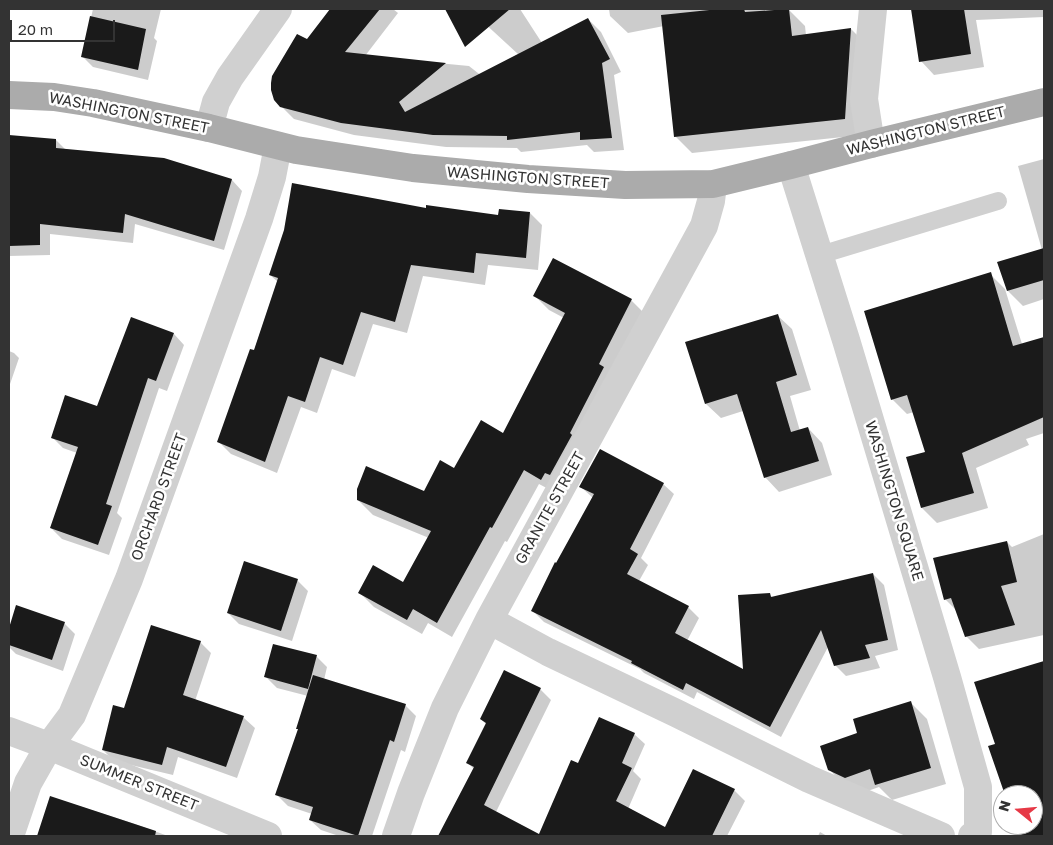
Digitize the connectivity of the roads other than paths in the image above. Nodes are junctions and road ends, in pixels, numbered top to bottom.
1 (278, 9) edge
2 (873, 9) edge
3 (9, 96) edge
4 (1044, 102) edge
5 (210, 128) junction
6 (871, 144) junction
7 (278, 146) junction
8 (791, 165) junction
9 (713, 184) junction
10 (998, 201) dead end
11 (820, 255) junction
12 (488, 620) junction
13 (9, 731) edge
14 (49, 746) junction
15 (10, 836) edge
16 (268, 836) edge
17 (396, 836) edge
18 (941, 836) edge
19 (972, 836) edge

1 - 5 street
2 - 6 street
3 - 5 main road, WASHINGTON STREET
4 - 6 main road, WASHINGTON STREET
5 - 7 main road, WASHINGTON STREET
6 - 8 main road, WASHINGTON STREET
7 - 9 main road, WASHINGTON STREET
7 - 14 street, ORCHARD STREET
8 - 9 main road, WASHINGTON STREET
8 - 11 street, WASHINGTON SQUARE
9 - 12 street, GRANITE STREET
10 - 11 lane
11 - 19 street, WASHINGTON SQUARE
12 - 17 street, GRANITE STREET
12 - 18 street
13 - 14 street, SUMMER STREET
14 - 15 street, ORCHARD STREET
14 - 16 street, SUMMER STREET

